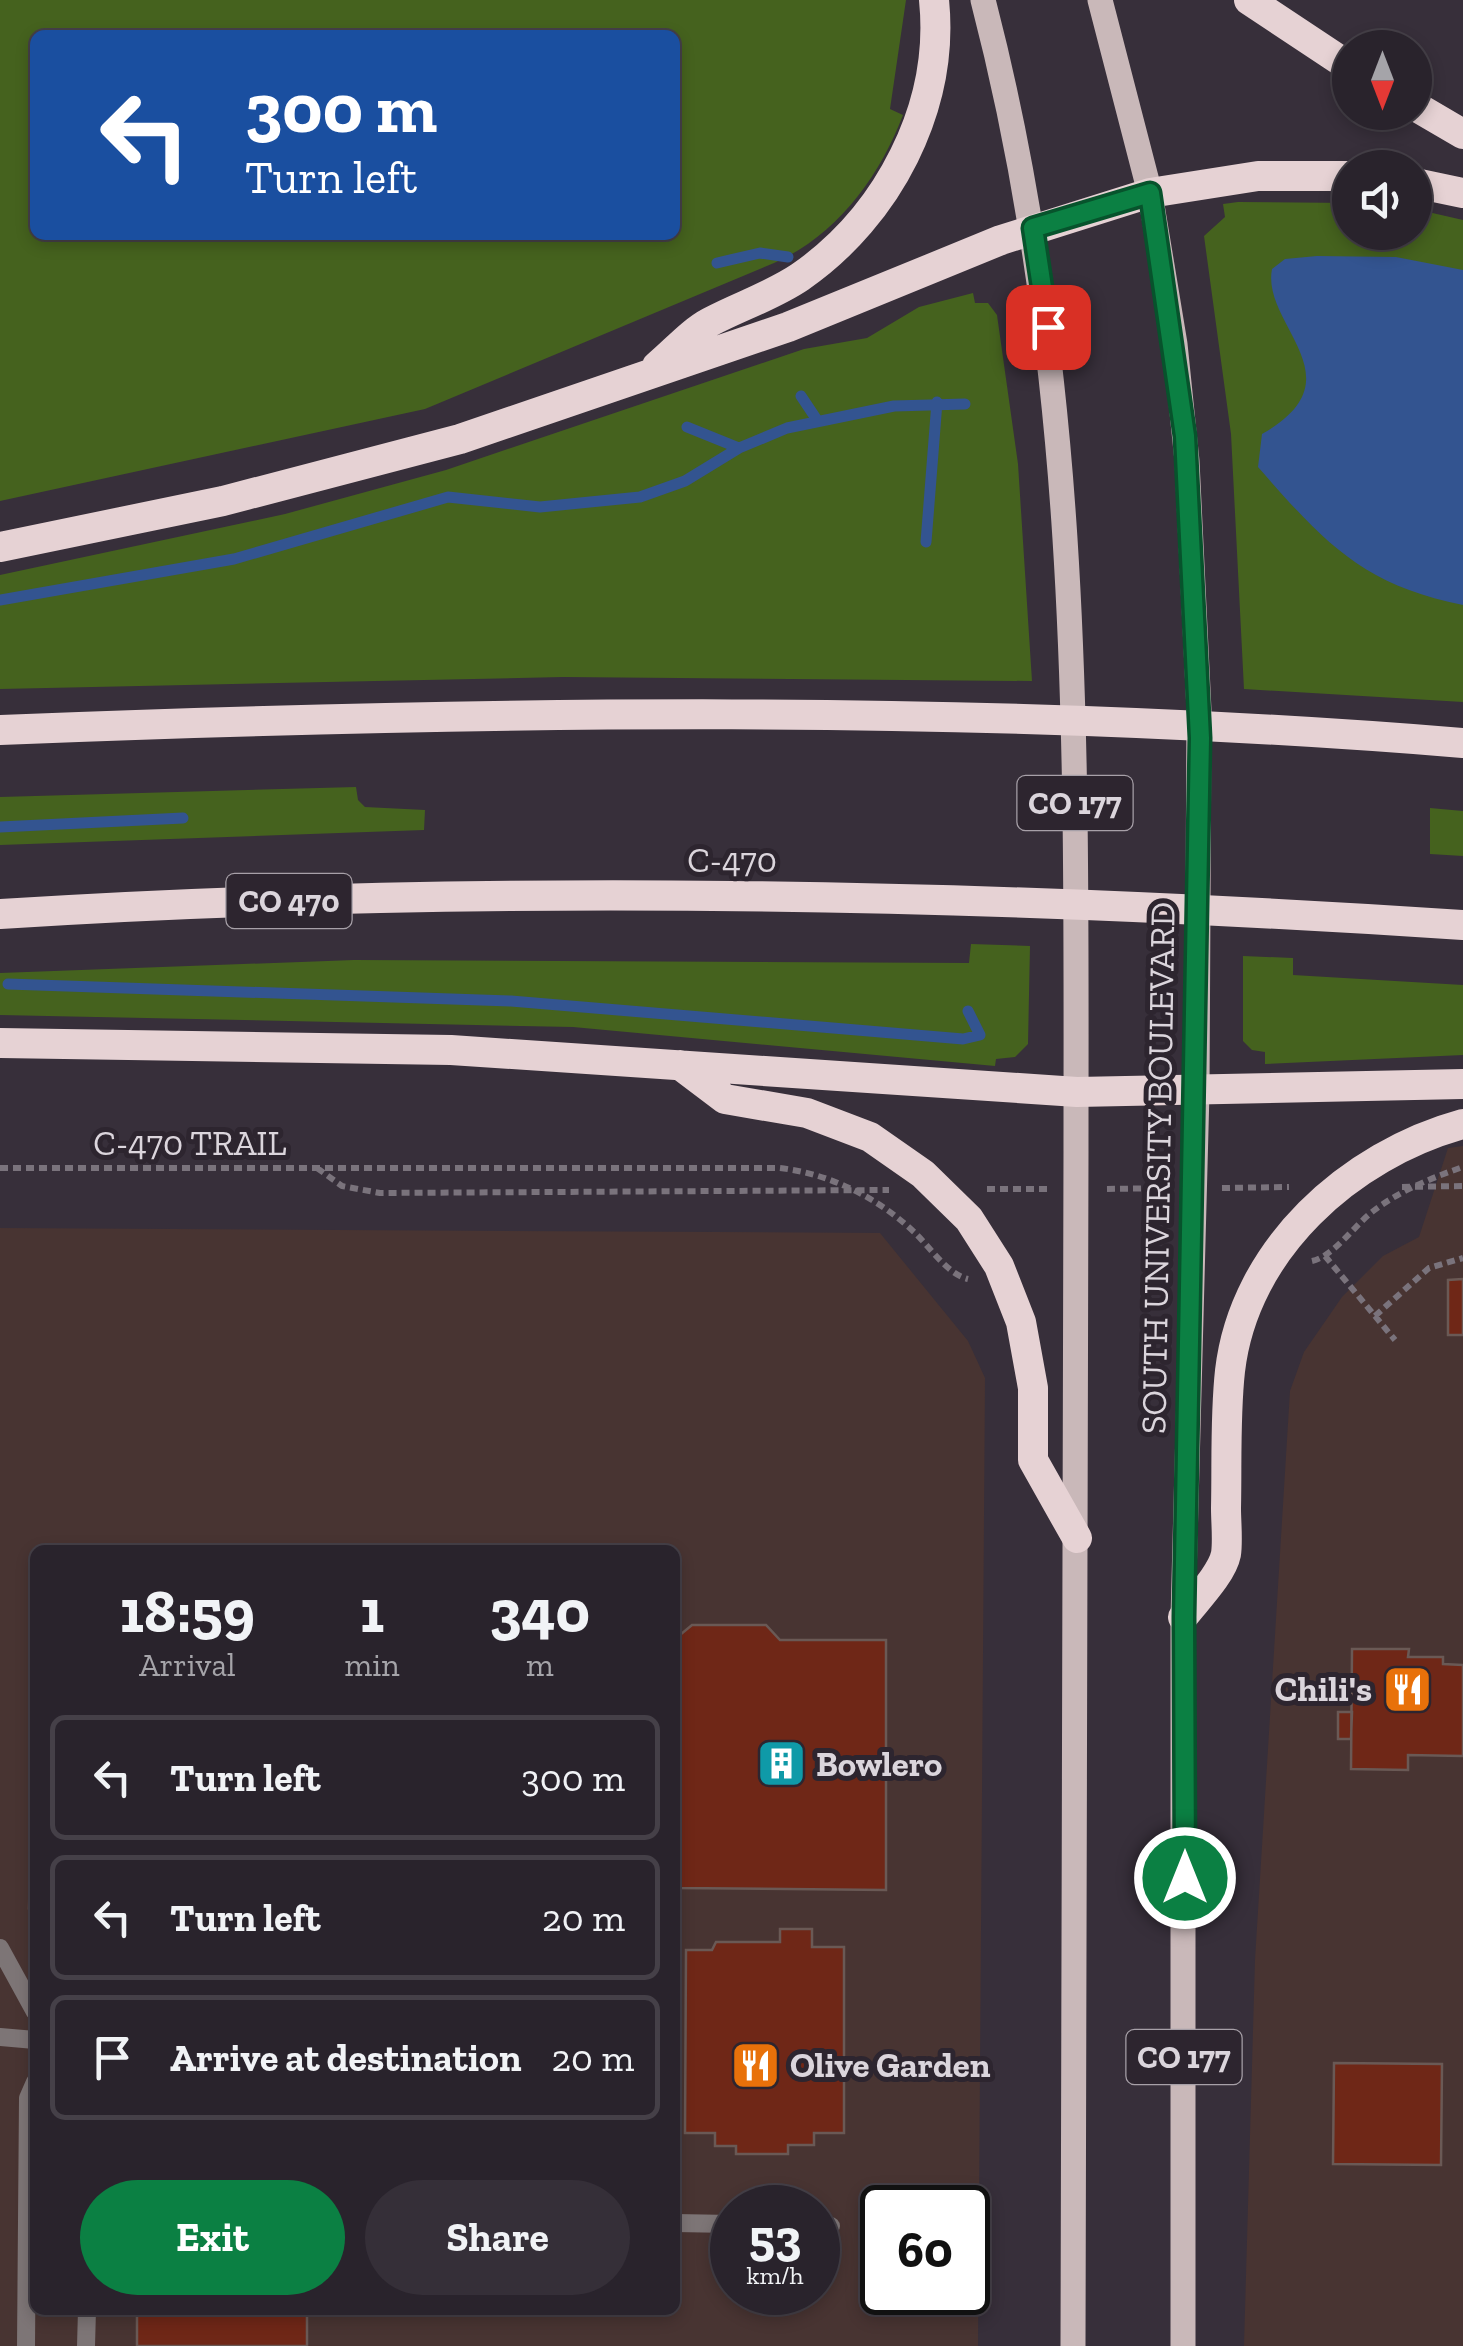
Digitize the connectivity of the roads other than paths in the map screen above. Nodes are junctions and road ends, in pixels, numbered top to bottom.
1 (934, 0) edge
2 (983, 0) edge
3 (1100, 0) edge
4 (1249, 0) edge
5 (1332, 56) edge
6 (1432, 116) edge
7 (1463, 134) edge
8 (1332, 176) edge
9 (1432, 186) edge
10 (1463, 192) edge
11 (1150, 193) junction
12 (1033, 228) junction
13 (644, 378) junction
14 (0, 547) edge
15 (0, 730) edge
16 (1463, 743) edge
17 (0, 914) edge
18 (1463, 925) edge
19 (0, 1044) edge
20 (680, 1065) junction
21 (1463, 1084) edge
22 (1077, 1092) junction
23 (1196, 1092) junction
24 (1463, 1124) edge
25 (1077, 1538) junction
26 (1184, 1617) junction
27 (0, 1948) edge
28 (30, 2003) edge
29 (0, 2037) edge
30 (30, 2040) edge
31 (30, 2093) edge
32 (680, 2223) edge
33 (710, 2224) edge
34 (87, 2315) edge
35 (26, 2346) edge
36 (86, 2346) edge
37 (1072, 2346) edge
38 (1183, 2346) edge

1 - 13 highway
2 - 12 main road
3 - 11 main road, SOUTH UNIVERSITY BOULEVARD
4 - 5 highway
6 - 7 highway
8 - 11 highway
9 - 10 highway
11 - 12 highway
11 - 23 main road, SOUTH UNIVERSITY BOULEVARD / CO 177
12 - 13 highway
12 - 22 main road, CO 177
13 - 14 highway
15 - 16 highway
17 - 18 highway, C-470 / CO 470
19 - 20 highway
20 - 22 highway
20 - 25 highway
21 - 23 highway
22 - 23 highway
22 - 25 main road, CO 177
23 - 26 main road, SOUTH UNIVERSITY BOULEVARD / CO 177
24 - 26 highway
25 - 37 main road, CO 177
26 - 38 main road, SOUTH UNIVERSITY BOULEVARD / CO 177
27 - 28 lane
29 - 30 lane
31 - 35 lane
32 - 33 lane
34 - 36 lane

